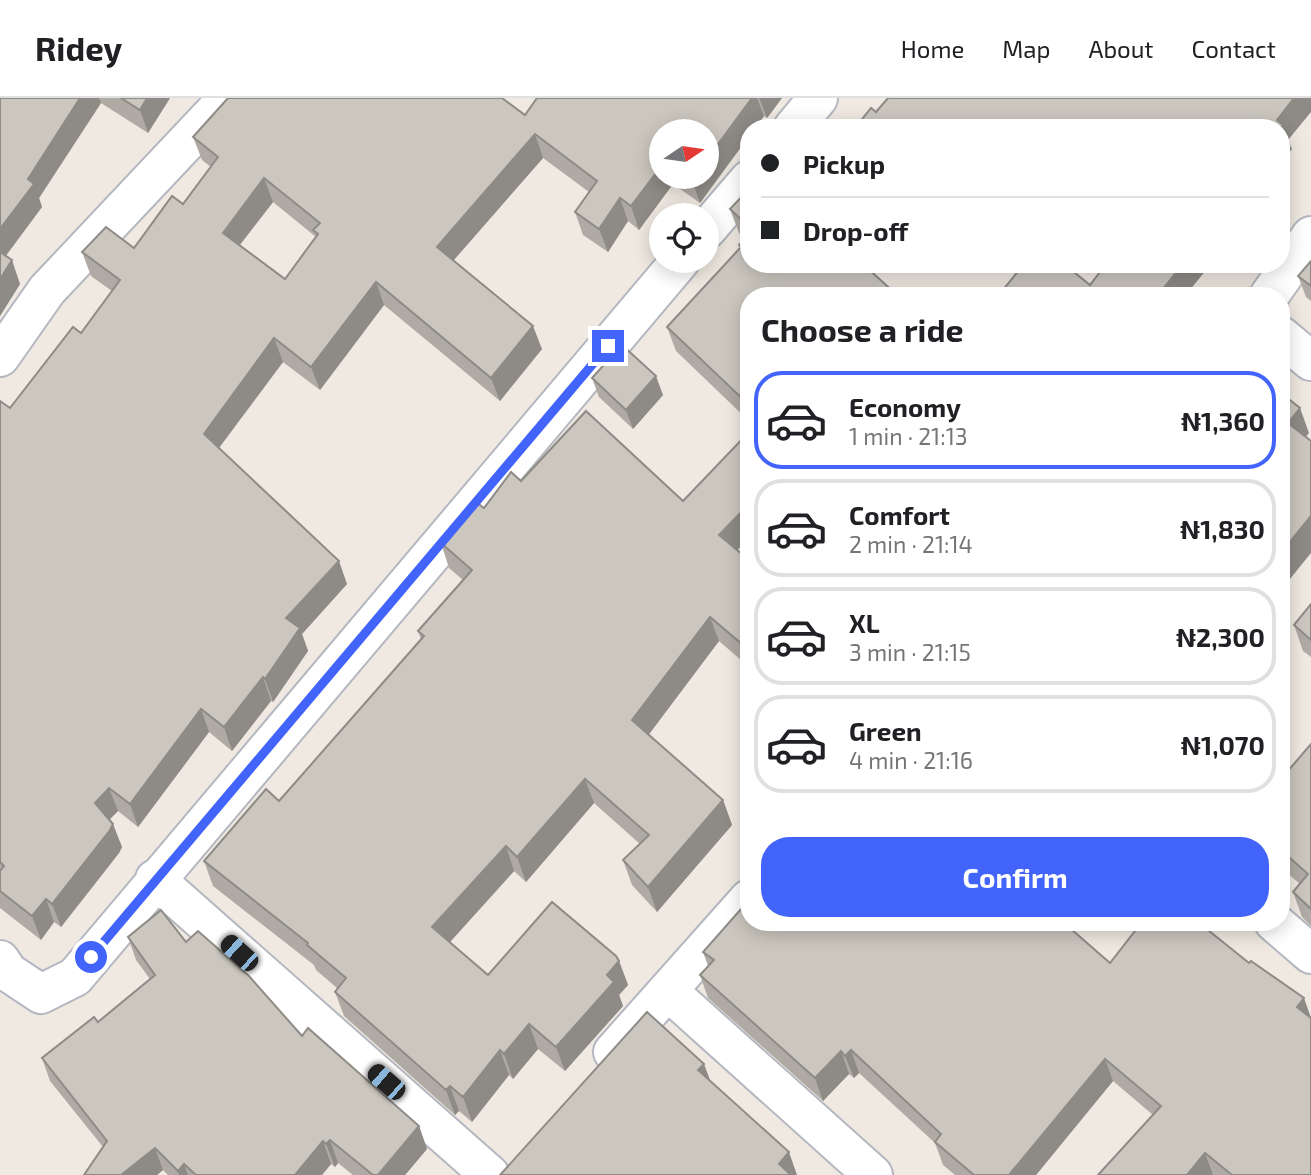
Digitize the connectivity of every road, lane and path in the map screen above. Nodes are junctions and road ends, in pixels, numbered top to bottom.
1 (228, 98) edge
2 (818, 98) edge
3 (800, 119) edge
4 (740, 190) edge
5 (719, 215) edge
6 (1311, 236) edge
7 (1290, 266) edge
8 (670, 273) edge
9 (1290, 344) edge
10 (0, 357) edge
11 (1311, 361) edge
12 (155, 879) junction
13 (740, 909) edge
14 (1284, 931) edge
15 (1311, 954) edge
16 (0, 960) edge
17 (668, 991) junction
18 (593, 1073) edge
19 (503, 1168) edge
20 (873, 1175) edge

1 - 10 street
2 - 3 street
4 - 5 street
6 - 7 street
8 - 12 street
9 - 11 street
12 - 16 street
12 - 19 street
13 - 17 street
14 - 15 street
17 - 18 street
17 - 20 street

